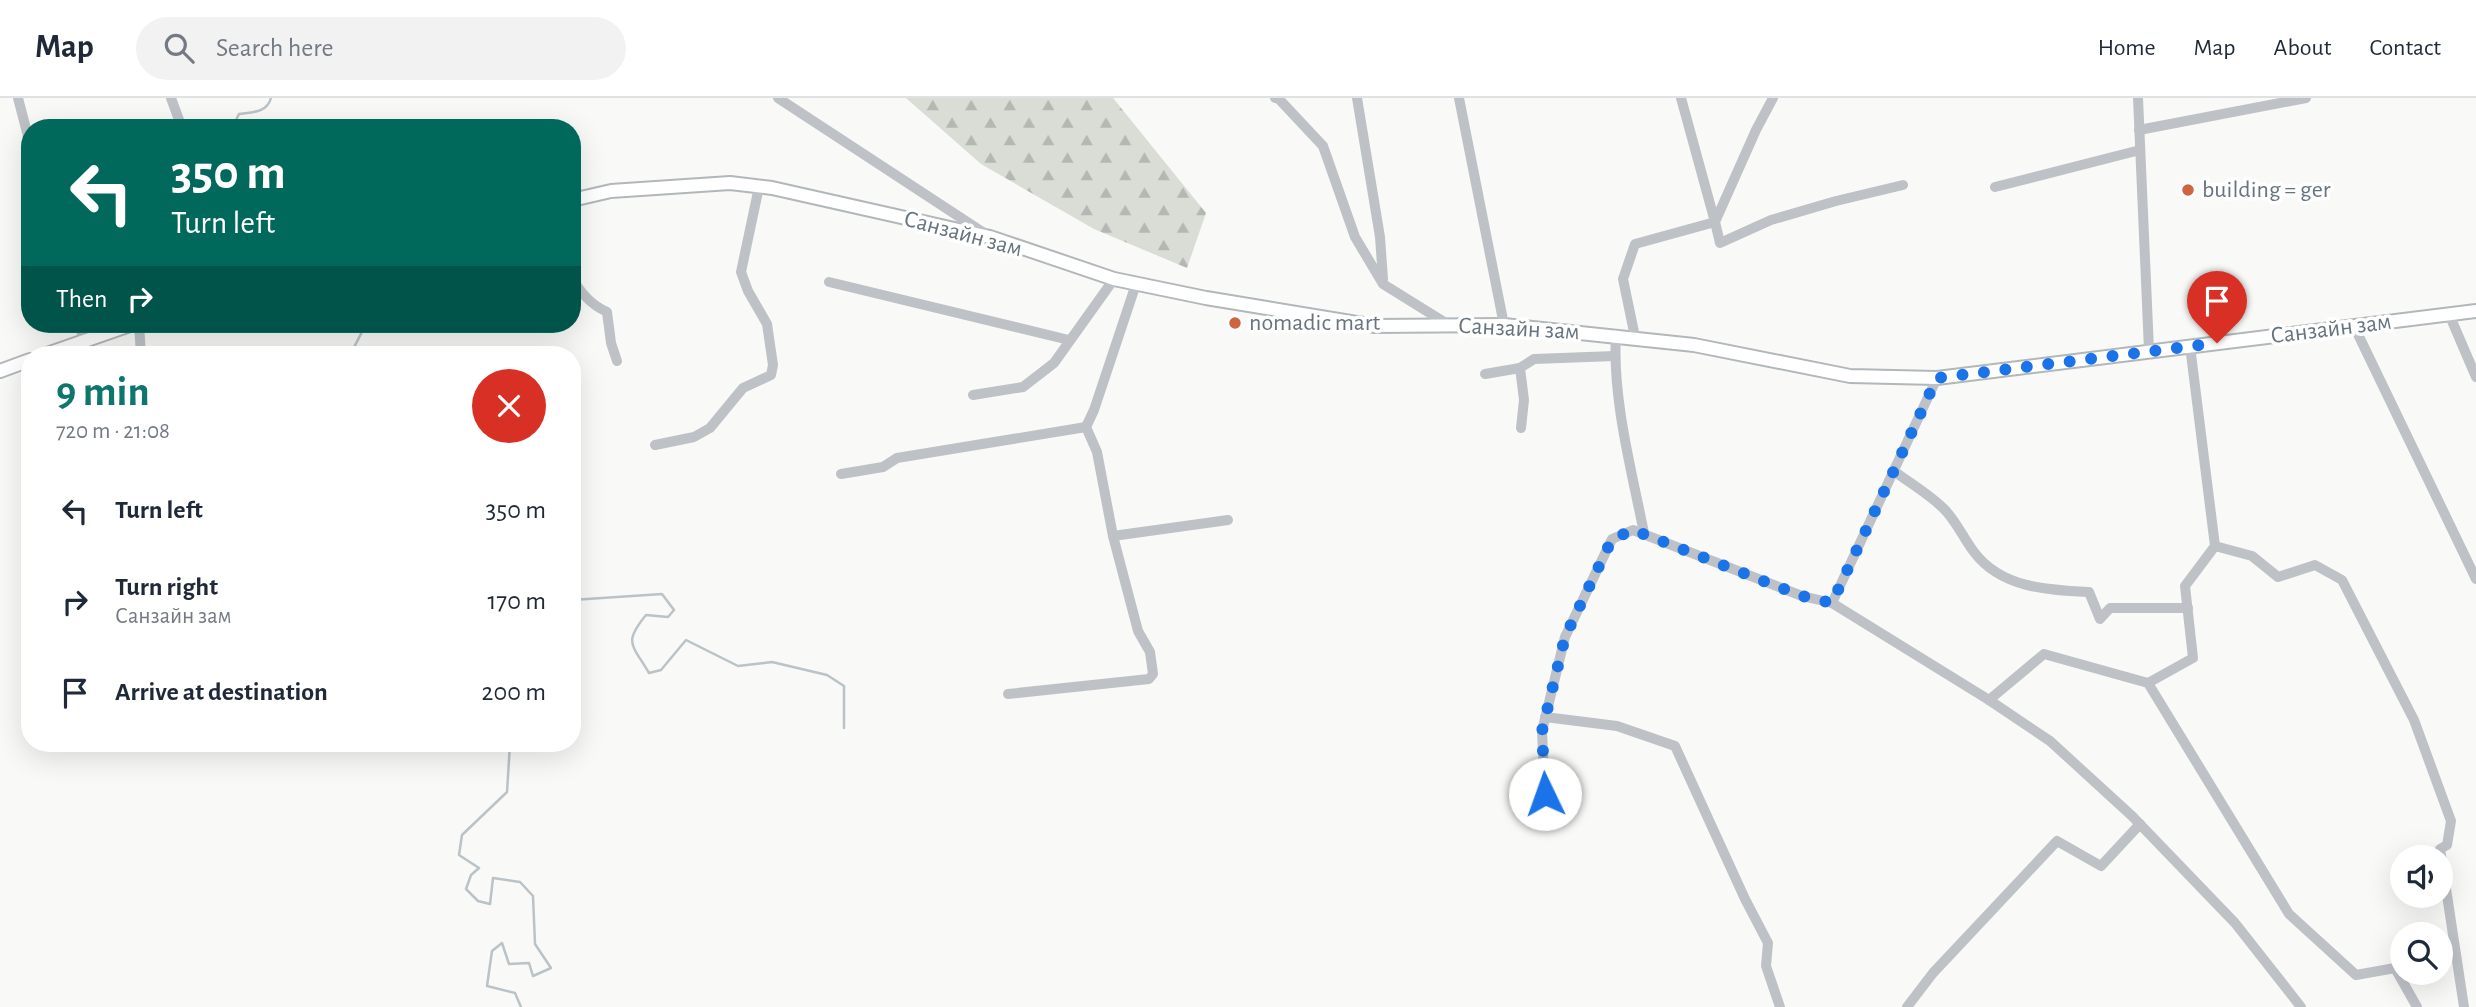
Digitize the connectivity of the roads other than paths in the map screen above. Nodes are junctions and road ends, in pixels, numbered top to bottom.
1 (18, 98) edge
2 (171, 98) edge
3 (778, 98) edge
4 (1275, 98) edge
5 (1357, 98) edge
6 (1459, 98) edge
7 (1681, 98) edge
8 (1773, 98) edge
9 (2138, 98) edge
10 (2306, 98) edge
11 (23, 119) edge
12 (179, 119) edge
13 (2139, 130) junction
14 (2140, 150) junction
15 (1903, 186) dead end
16 (759, 187) junction
17 (1996, 187) dead end
18 (581, 198) edge
19 (1715, 222) junction
20 (990, 237) junction
21 (1114, 279) junction
22 (829, 282) dead end
23 (1136, 284) junction
24 (1383, 284) junction
25 (581, 290) edge
26 (2476, 311) edge
27 (2449, 314) junction
28 (1450, 325) junction
29 (1504, 325) junction
30 (2354, 326) junction
31 (82, 333) edge
32 (106, 333) edge
33 (1616, 335) junction
34 (1635, 337) junction
35 (85, 340) junction
36 (1069, 340) junction
37 (69, 346) edge
38 (2190, 346) junction
39 (2149, 351) junction
40 (1615, 356) junction
41 (617, 361) dead end
42 (21, 366) edge
43 (1520, 368) junction
44 (0, 371) edge
45 (1485, 374) dead end
46 (2476, 377) edge
47 (1937, 378) junction
48 (973, 395) dead end
49 (1086, 427) junction
50 (1521, 428) dead end
51 (655, 445) dead end
52 (1894, 471) junction
53 (841, 474) dead end
54 (1228, 520) dead end
55 (1644, 533) junction
56 (1113, 536) junction
57 (2215, 546) junction
58 (2476, 579) edge
59 (1832, 603) junction
60 (2188, 608) junction
61 (2148, 683) junction
62 (1008, 694) dead end
63 (1989, 699) junction
64 (1545, 717) junction
65 (1545, 794) dead end
66 (2140, 824) junction
67 (1780, 1007) edge
68 (1906, 1007) edge
69 (2301, 1007) edge
70 (2417, 1007) edge
71 (2465, 1007) edge

1 - 11 street
2 - 12 street
3 - 20 street
4 - 24 street
5 - 24 street
6 - 29 street
7 - 19 street
8 - 19 street
9 - 13 street
10 - 13 street
13 - 14 street
14 - 17 street
14 - 39 street
15 - 19 street
16 - 18 main road, Санзайн зам
16 - 20 main road, Санзайн зам
16 - 51 street
19 - 34 street
20 - 21 main road, Санзайн зам
21 - 23 main road, Санзайн зам
21 - 36 street
22 - 36 street
23 - 28 main road, Санзайн зам
23 - 49 street
24 - 28 street
25 - 41 street
26 - 27 main road, Санзайн зам
27 - 30 main road, Санзайн зам
27 - 46 street
28 - 29 main road, Санзайн зам
29 - 33 main road, Санзайн зам
30 - 38 main road, Санзайн зам
30 - 58 street
31 - 35 street
32 - 35 main road
33 - 34 main road, Санзайн зам
33 - 40 street
34 - 47 main road, Санзайн зам
35 - 37 main road
36 - 48 street
38 - 39 main road, Санзайн зам
38 - 57 street
39 - 47 main road, Санзайн зам
40 - 43 street
40 - 55 street
42 - 44 main road
43 - 45 street
43 - 50 street
47 - 52 street
49 - 53 street
49 - 56 street
52 - 59 street
52 - 60 street
54 - 56 street
55 - 59 street
55 - 64 street
56 - 62 street
57 - 60 street
57 - 71 street
59 - 63 street
60 - 61 street
61 - 63 street
61 - 70 street
63 - 66 street
64 - 65 street
64 - 67 street
66 - 68 street
66 - 69 street

